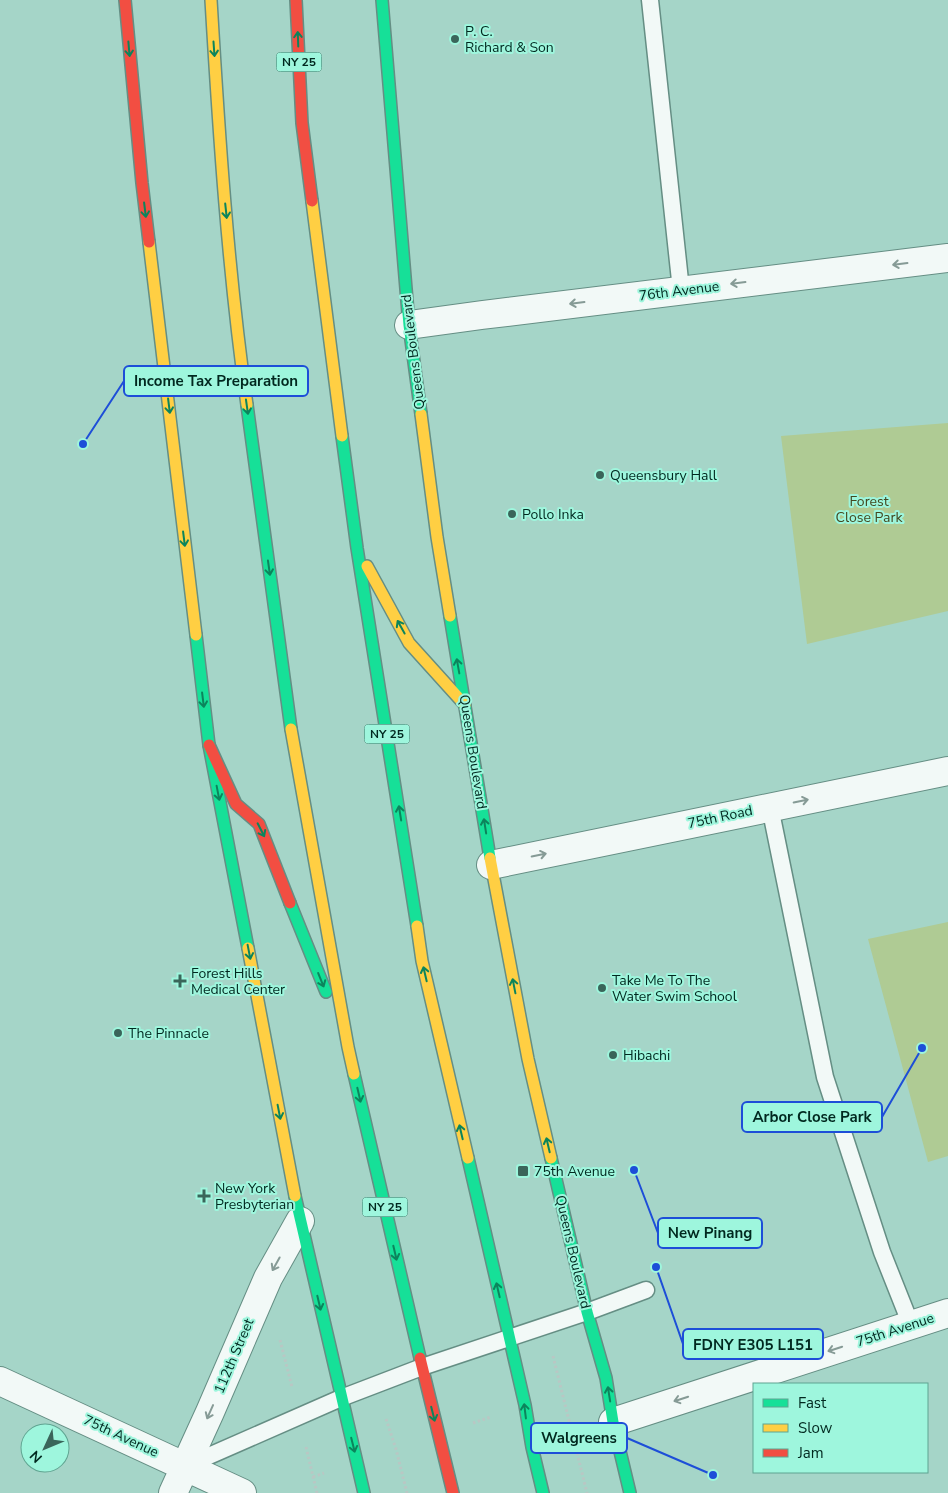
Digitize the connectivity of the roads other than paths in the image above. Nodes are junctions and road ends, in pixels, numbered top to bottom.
1 (125, 0) edge
2 (211, 0) edge
3 (296, 0) edge
4 (382, 0) edge
5 (650, 0) edge
6 (948, 258) edge
7 (681, 290) junction
8 (409, 325) junction
9 (357, 548) junction
10 (465, 705) junction
11 (209, 745) junction
12 (948, 770) edge
13 (770, 807) junction
14 (491, 865) junction
15 (348, 1047) junction
16 (300, 1221) junction
17 (646, 1290) dead end
18 (587, 1312) junction
19 (948, 1312) edge
20 (911, 1325) junction
21 (509, 1338) junction
22 (422, 1367) junction
23 (0, 1381) edge
24 (341, 1398) junction
25 (613, 1422) junction
26 (186, 1466) junction
27 (173, 1493) edge
28 (242, 1493) edge
29 (364, 1493) edge
30 (453, 1493) edge
31 (543, 1493) edge
32 (630, 1493) edge

1 -> 11 main road
2 -> 15 main road, NY 25
9 -> 3 main road, NY 25
4 - 8 main road, Queens Boulevard
5 - 7 lane
6 -> 7 street, 76th Avenue
7 -> 8 street, 76th Avenue
10 -> 8 main road, Queens Boulevard
10 -> 9 main road
21 -> 9 main road, NY 25
14 -> 10 main road, Queens Boulevard
11 -> 15 main road
11 -> 16 main road
13 -> 12 street, 75th Road
14 -> 13 street, 75th Road
13 - 20 lane
18 -> 14 main road, Queens Boulevard
15 -> 22 main road, NY 25
16 -> 24 main road
16 -> 26 street, 112th Street
17 - 18 lane
18 - 21 lane
25 -> 18 main road, Queens Boulevard
19 - 20 street, 75th Avenue
20 -> 25 street, 75th Avenue
21 - 22 lane
31 -> 21 main road, NY 25
22 - 24 lane
22 -> 30 main road, NY 25
23 - 26 street, 75th Avenue
24 - 26 lane
24 -> 29 main road
25 - 32 main road, Queens Boulevard
26 - 27 street, 112th Street
26 - 28 street, 75th Avenue

